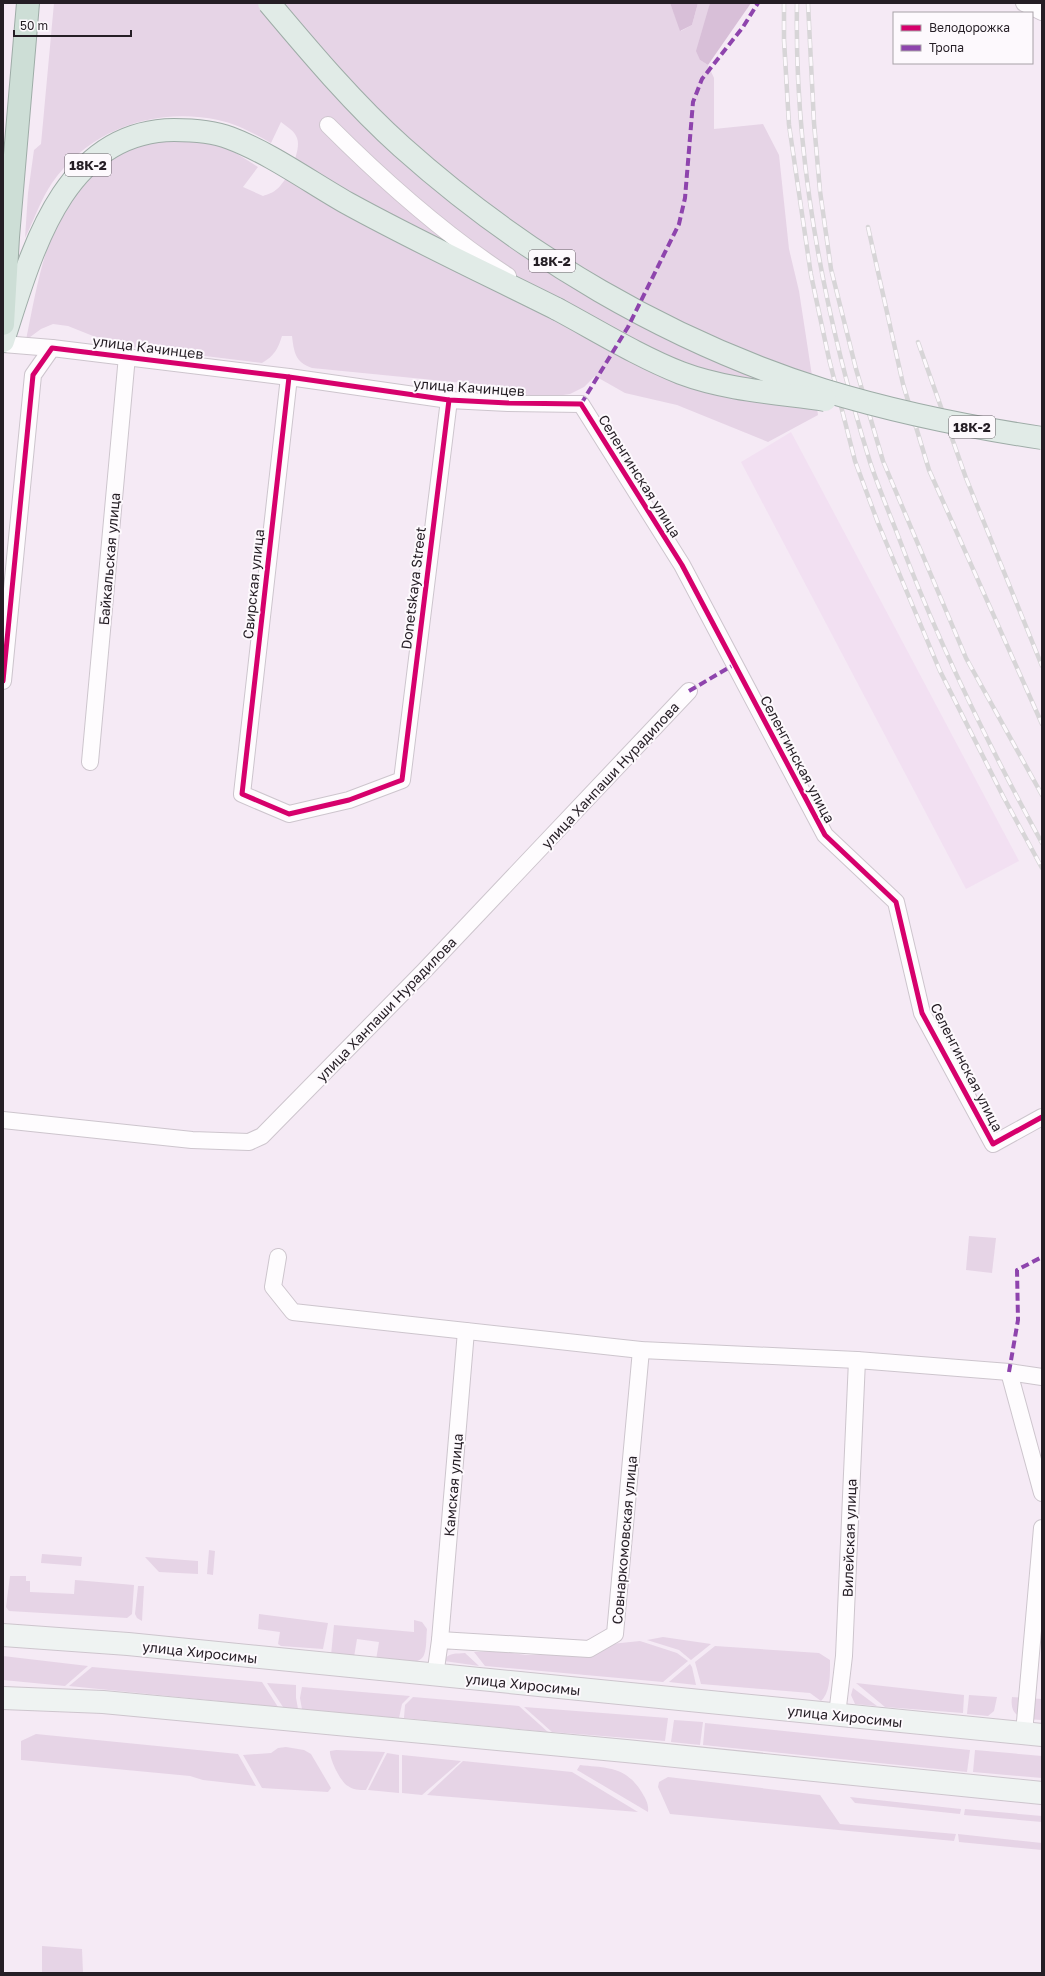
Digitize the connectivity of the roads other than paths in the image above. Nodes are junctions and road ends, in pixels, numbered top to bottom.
1 (28, 3) edge
2 (269, 3) edge
3 (1024, 3) edge
4 (1042, 12) edge
5 (328, 125) dead end
6 (557, 308) junction
7 (3, 324) edge
8 (3, 340) edge
9 (3, 344) edge
10 (52, 348) junction
11 (128, 356) junction
12 (288, 377) junction
13 (449, 400) junction
14 (581, 404) joint
15 (903, 411) junction
16 (1042, 438) edge
17 (3, 681) edge
18 (689, 691) dead end
19 (90, 762) dead end
20 (402, 780) joint
21 (1042, 1117) edge
22 (3, 1120) edge
23 (278, 1257) dead end
24 (466, 1331) junction
25 (641, 1350) junction
26 (857, 1360) junction
27 (1009, 1372) junction
28 (1042, 1377) edge
29 (1042, 1493) edge
30 (1042, 1528) edge
31 (3, 1635) edge
32 (440, 1640) junction
33 (435, 1676) junction
34 (3, 1698) edge
35 (837, 1715) junction
36 (1033, 1734) edge
37 (1042, 1794) edge

1 - 7 highway
2 - 15 main road, 18К-2, bridge
3 - 4 street
5 - 6 street
6 - 8 main road, 18К-2
6 - 15 main road, 18К-2, bridge
9 - 10 street, улица Качинцев
10 - 11 street, улица Качинцев
10 - 17 street
11 - 12 street, улица Качинцев
11 - 19 street, Байкальская улица
12 - 13 street, улица Качинцев
12 - 20 street, Свирская улица
13 - 14 street, улица Качинцев
13 - 20 street, Donetskaya Street
14 - 21 street, Селенгинская улица
15 - 16 main road, 18К-2, bridge
18 - 22 street, улица Ханпаши Нурадилова
23 - 24 street
24 - 25 street
24 - 32 street, Камская улица
25 - 26 street
25 - 32 street, Совнаркомовская улица
26 - 27 street
26 - 35 street, Вилейская улица
27 - 28 street
27 - 29 street
30 - 36 street
31 - 33 main road, улица Хиросимы
32 - 33 street
33 - 35 main road, улица Хиросимы
34 - 37 main road
35 - 36 main road, улица Хиросимы

